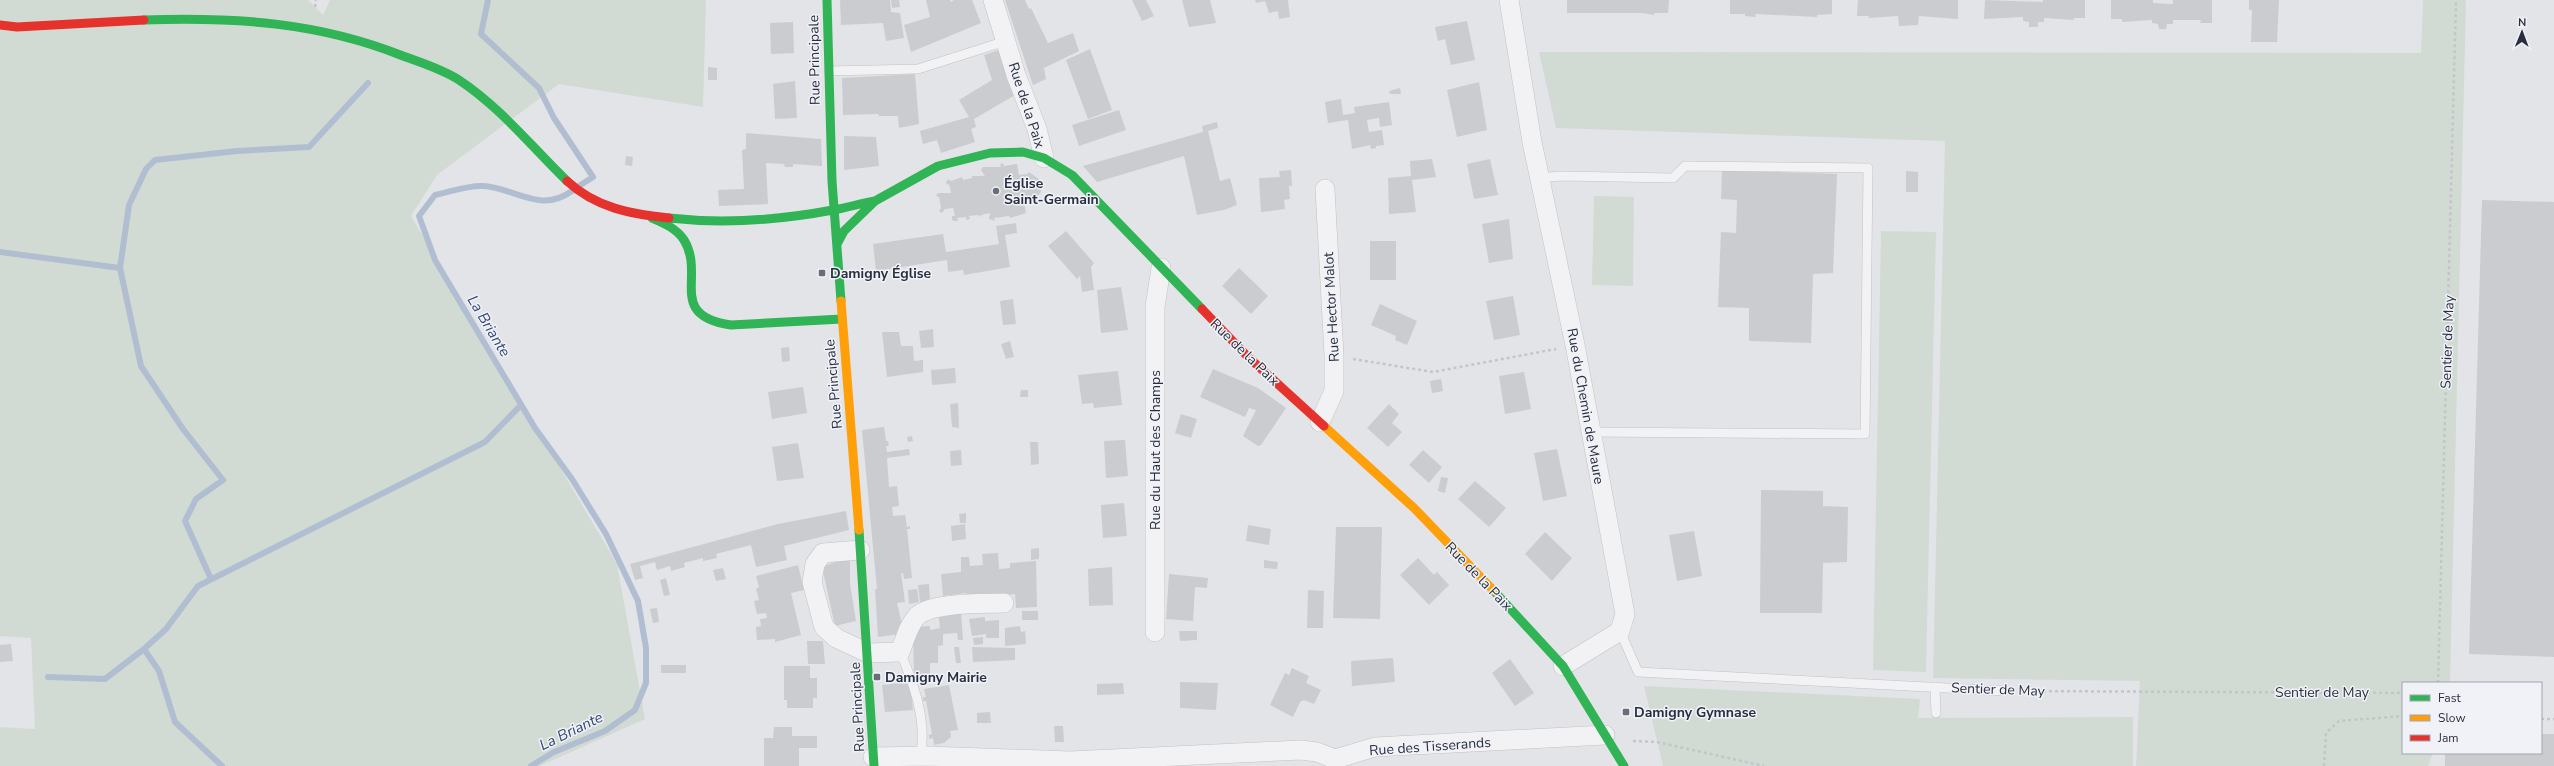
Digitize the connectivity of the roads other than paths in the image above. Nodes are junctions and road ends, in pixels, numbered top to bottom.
1 (827, 0) edge
2 (993, 0) edge
3 (1509, 0) edge
4 (0, 25) edge
5 (1006, 41) junction
6 (828, 71) junction
7 (1044, 158) junction
8 (1540, 178) junction
9 (1325, 189) dead end
10 (875, 201) junction
11 (835, 210) junction
12 (649, 216) junction
13 (708, 220) junction
14 (837, 244) junction
15 (686, 246) junction
16 (1161, 268) junction
17 (842, 319) junction
18 (1320, 422) junction
19 (1590, 432) junction
20 (860, 550) junction
21 (1004, 603) dead end
22 (1620, 631) junction
23 (1155, 632) dead end
24 (900, 652) junction
25 (868, 653) junction
26 (1563, 666) junction
27 (1935, 687) junction
28 (2005, 691) road end
29 (1936, 713) dead end
30 (1606, 737) junction
31 (920, 757) junction
32 (873, 761) edge
33 (1155, 762) edge
34 (1334, 762) edge
35 (1624, 766) edge

1 - 6 street, Rue Principale
2 - 5 street, Rue de la Paix
3 - 8 street, Rue du Chemin de Maure
4 - 12 street
5 - 6 lane
5 - 7 street, Rue de la Paix
6 - 11 street, Rue Principale
7 - 10 street
7 - 16 street, Rue de la Paix
8 - 19 street, Rue du Chemin de Maure
8 - 19 lane
9 - 18 street, Rue Hector Malot
10 - 11 street
10 - 14 street
11 - 13 street
11 - 14 street, Rue Principale
12 - 13 street
12 - 15 street
13 - 15 street
14 - 17 street, Rue Principale
15 - 17 street
16 - 18 street, Rue de la Paix
16 - 23 street, Rue du Haut des Champs
17 - 20 street, Rue Principale
18 - 26 street, Rue de la Paix
19 - 22 street, Rue du Chemin de Maure
20 - 25 street, Rue Principale
20 - 25 street
21 - 24 street
22 - 26 street
22 - 27 lane, Sentier de May
24 - 25 street
24 - 31 lane
25 - 32 street, Rue Principale
26 - 30 street
27 - 28 lane, Sentier de May
27 - 29 lane
30 - 34 street, Rue des Tisserands
30 - 35 street
31 - 32 street, Rue des Tisserands
31 - 33 street, Rue des Tisserands
33 - 34 street, Rue des Tisserands

